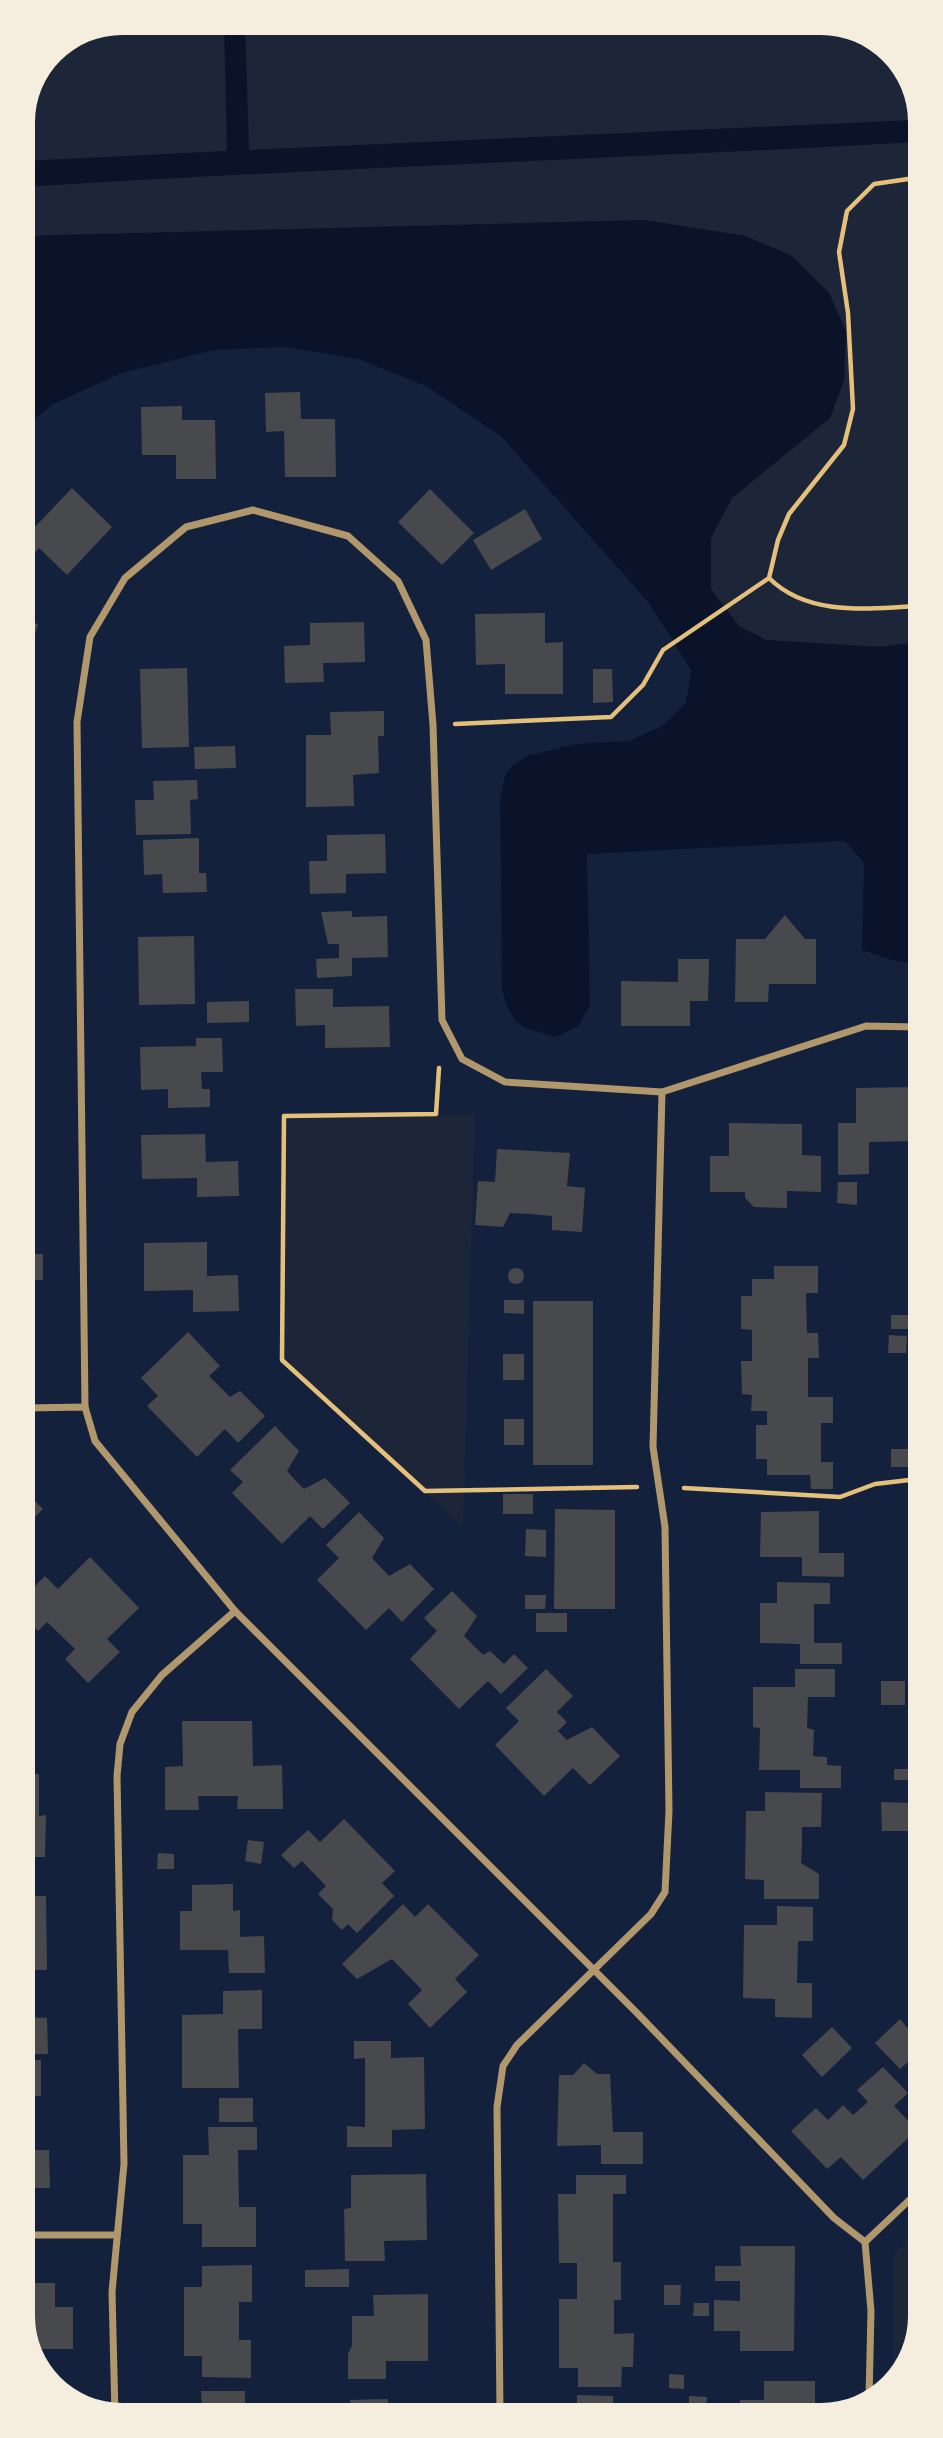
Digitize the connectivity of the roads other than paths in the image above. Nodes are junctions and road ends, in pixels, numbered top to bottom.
1 (908, 1027) edge
2 (662, 1092) junction
3 (85, 1407) junction
4 (35, 1408) edge
5 (235, 1611) junction
6 (594, 1972) junction
7 (908, 2201) edge
8 (35, 2235) edge
9 (117, 2235) junction
10 (865, 2242) junction
11 (869, 2388) edge
12 (115, 2403) edge
13 (500, 2403) edge

1 - 2 street
2 - 3 street
2 - 6 street
3 - 4 street
3 - 5 street
5 - 6 street
5 - 9 street
6 - 10 street
6 - 13 street
7 - 10 street
8 - 9 street
9 - 12 street
10 - 11 street

